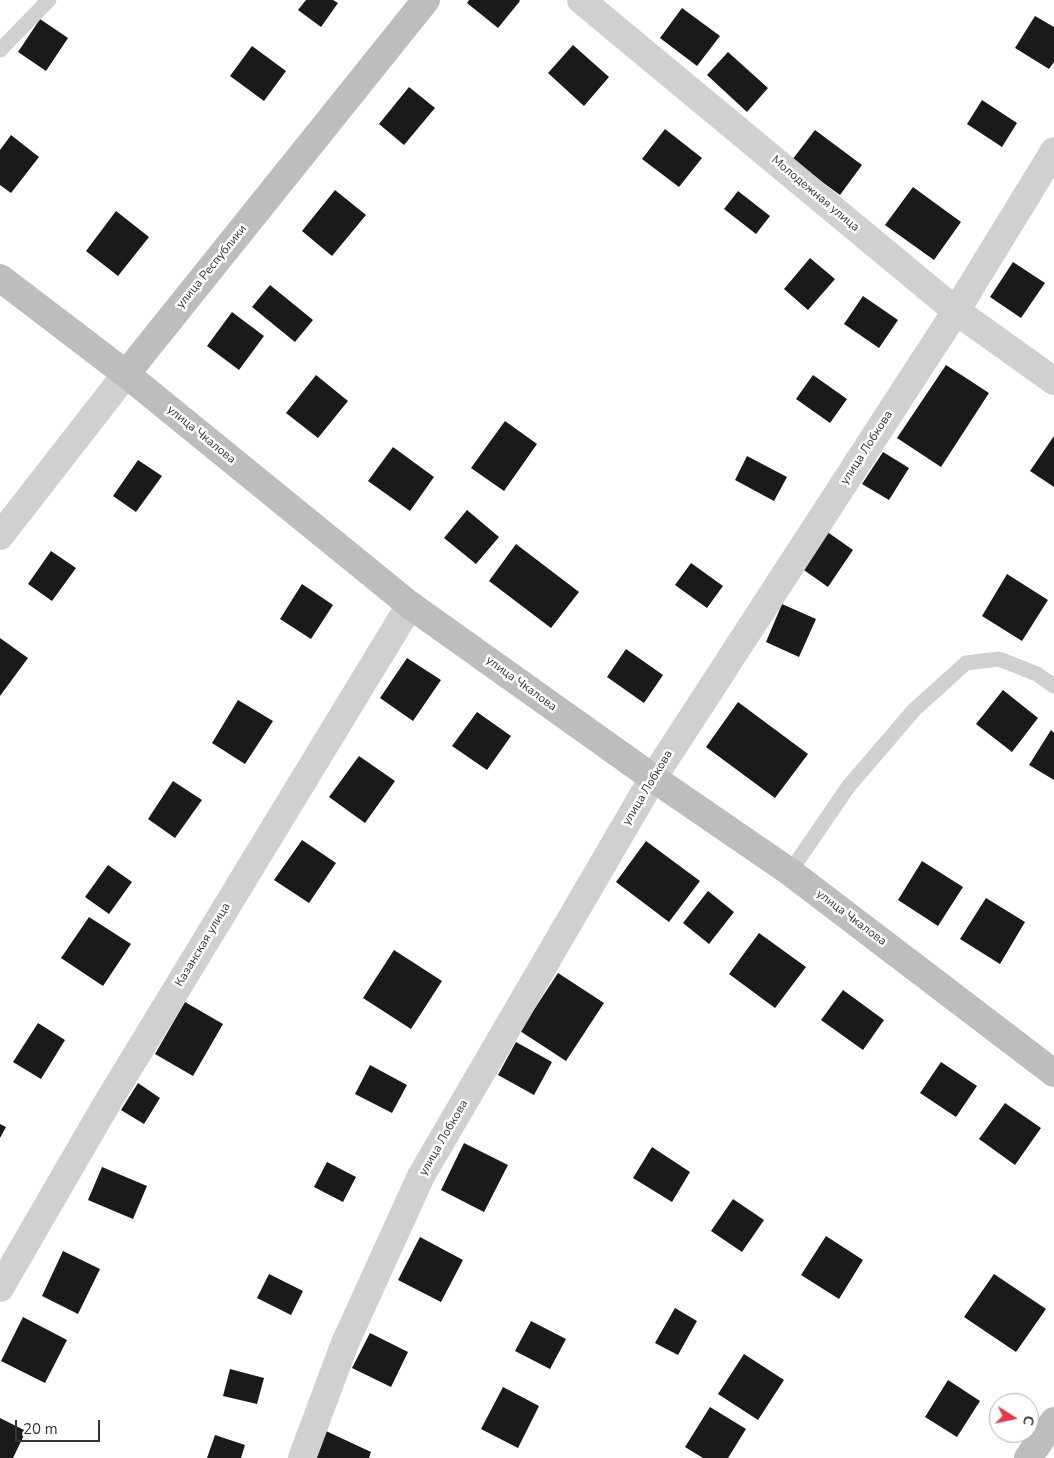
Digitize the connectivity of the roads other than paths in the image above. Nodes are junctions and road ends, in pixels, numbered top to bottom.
1 (49, 0) edge
2 (426, 0) edge
3 (581, 0) edge
4 (0, 50) edge
5 (1054, 151) edge
6 (0, 278) edge
7 (956, 311) junction
8 (126, 374) junction
9 (1054, 381) edge
10 (0, 536) edge
11 (410, 605) junction
12 (1054, 686) edge
13 (653, 778) junction
14 (790, 872) junction
15 (1054, 1072) edge
16 (0, 1288) edge
17 (1054, 1421) edge
18 (302, 1458) edge
19 (1028, 1458) edge

1 - 4 lane
2 - 8 main road, улица Республики
3 - 7 street, Молодежная улица
5 - 7 street, улица Лобкова
6 - 8 main road, улица Чкалова
7 - 9 street, Молодежная улица
7 - 13 street, улица Лобкова
8 - 10 street, улица Республики
8 - 11 main road, улица Чкалова
11 - 13 main road, улица Чкалова
11 - 16 street, Казанская улица
12 - 14 lane
13 - 14 main road, улица Чкалова
13 - 18 street, улица Лобкова
14 - 15 main road, улица Чкалова
17 - 19 main road

